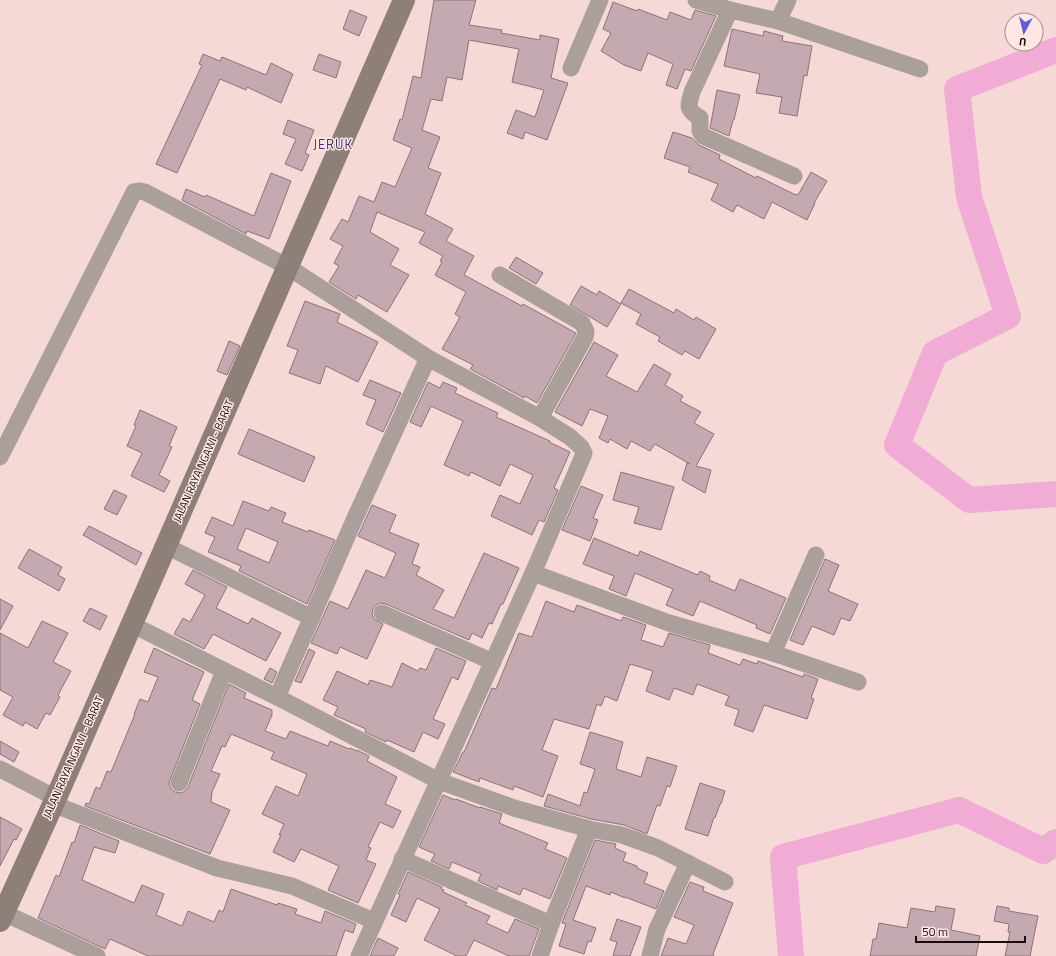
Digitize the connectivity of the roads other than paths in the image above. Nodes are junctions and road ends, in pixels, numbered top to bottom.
1 (404, 0) edge
2 (600, 0) edge
3 (696, 0) edge
4 (788, 0) edge
5 (730, 10) junction
6 (778, 21) junction
7 (571, 68) dead end
8 (920, 69) dead end
9 (794, 176) dead end
10 (288, 267) junction
11 (500, 275) dead end
12 (428, 358) junction
13 (540, 418) junction
14 (0, 457) edge
15 (166, 546) junction
16 (816, 555) dead end
17 (533, 573) junction
18 (382, 613) dead end
19 (312, 618) junction
20 (131, 624) junction
21 (774, 653) junction
22 (493, 662) junction
23 (224, 671) junction
24 (858, 682) dead end
25 (276, 697) junction
26 (0, 769) edge
27 (439, 781) junction
28 (179, 783) dead end
29 (54, 801) junction
30 (589, 829) junction
31 (402, 859) junction
32 (688, 863) junction
33 (725, 882) dead end
34 (2, 917) edge
35 (374, 921) junction
36 (551, 924) junction
37 (97, 956) edge
38 (359, 956) edge
39 (540, 956) edge
40 (650, 956) edge

1 - 10 main road, JALAN RAYA NGAWI - BARAT
2 - 7 street
3 - 5 street
4 - 6 street
5 - 6 street
5 - 9 street
6 - 8 street
10 - 12 street
10 - 14 street
10 - 15 main road, JALAN RAYA NGAWI - BARAT
11 - 13 street
12 - 13 street
12 - 19 street
13 - 17 street
15 - 19 street
15 - 20 main road, JALAN RAYA NGAWI - BARAT
16 - 21 street
17 - 21 street
17 - 22 street
18 - 22 street
19 - 25 street
20 - 23 street
20 - 29 main road, JALAN RAYA NGAWI - BARAT
21 - 24 street
22 - 27 street
23 - 25 street
23 - 28 street
25 - 27 street
26 - 29 street
27 - 30 street
27 - 31 street
29 - 34 main road, JALAN RAYA NGAWI - BARAT
29 - 35 street
30 - 32 street
30 - 36 street
31 - 35 street
31 - 36 street
32 - 33 street
32 - 40 street
34 - 37 street
35 - 38 street
36 - 39 street

